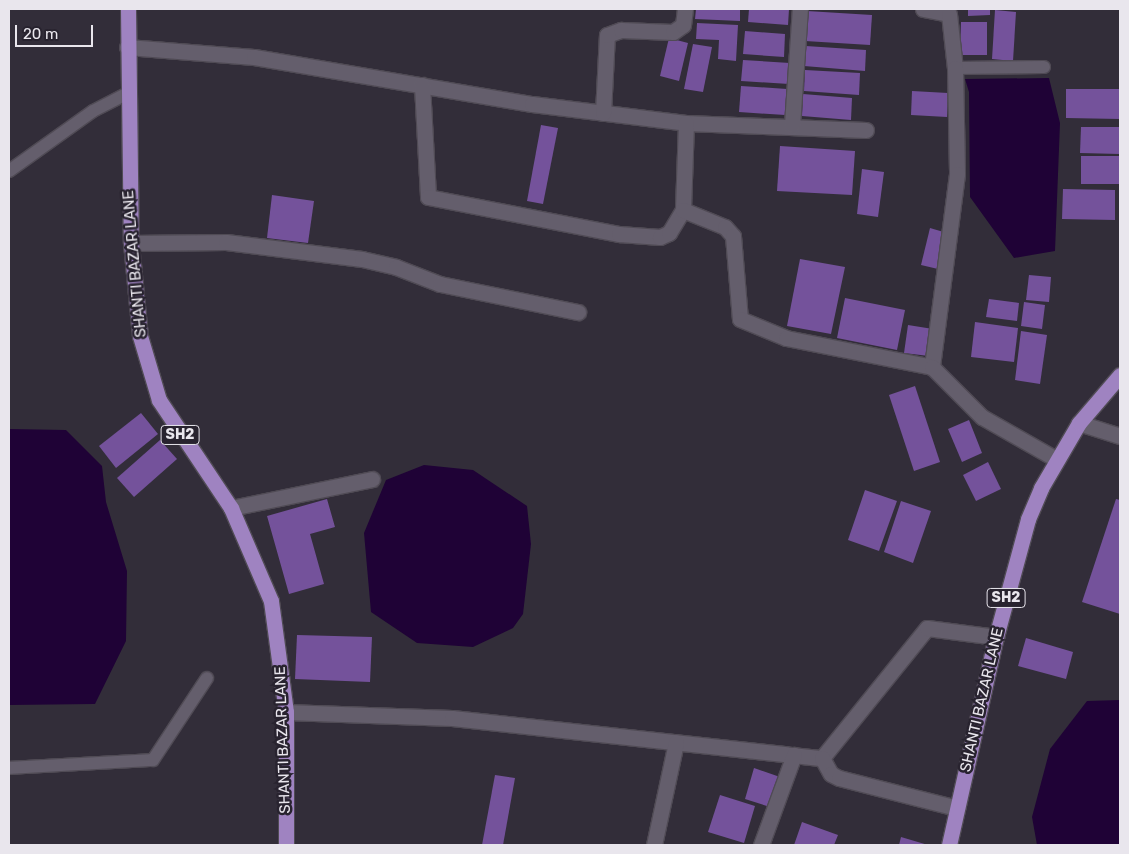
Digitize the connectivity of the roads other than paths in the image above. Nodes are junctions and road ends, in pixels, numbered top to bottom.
1 (128, 9) edge
2 (685, 9) edge
3 (800, 9) edge
4 (923, 9) edge
5 (127, 47) junction
6 (1044, 67) dead end
7 (955, 68) junction
8 (422, 85) junction
9 (126, 94) junction
10 (603, 113) junction
11 (686, 123) junction
12 (792, 125) junction
13 (866, 130) dead end
14 (9, 171) edge
15 (683, 210) junction
16 (131, 243) junction
17 (578, 312) dead end
18 (932, 367) junction
19 (1120, 375) edge
20 (1079, 422) junction
21 (1120, 436) edge
22 (1056, 459) junction
23 (372, 478) dead end
24 (231, 508) junction
25 (996, 637) junction
26 (207, 678) dead end
27 (286, 712) junction
28 (676, 742) junction
29 (794, 755) junction
30 (822, 758) junction
31 (9, 768) edge
32 (957, 808) junction
33 (286, 845) edge
34 (654, 845) edge
35 (761, 845) edge
36 (949, 845) edge

1 - 5 main road, SHANTI BAZAR LANE / SH2
2 - 10 street
3 - 12 street
4 - 7 street
5 - 8 street
5 - 9 main road, SHANTI BAZAR LANE / SH2
6 - 7 lane
7 - 18 street
8 - 10 street
8 - 15 street
9 - 14 lane
9 - 16 main road, SHANTI BAZAR LANE / SH2
10 - 11 street
11 - 12 street
11 - 15 street
12 - 13 street
15 - 18 street
16 - 17 street
16 - 24 main road, SHANTI BAZAR LANE / SH2
18 - 22 street
19 - 20 main road, SHANTI BAZAR LANE / SH2
20 - 21 street
20 - 22 main road, SHANTI BAZAR LANE / SH2
22 - 25 main road, SHANTI BAZAR LANE / SH2
23 - 24 street
24 - 27 main road, SHANTI BAZAR LANE / SH2
25 - 30 street
25 - 32 main road, SHANTI BAZAR LANE / SH2
26 - 31 lane
27 - 28 street
27 - 33 main road, SHANTI BAZAR LANE / SH2
28 - 29 street
28 - 34 street
29 - 30 street
29 - 35 street
30 - 32 street
32 - 36 main road, SHANTI BAZAR LANE / SH2

